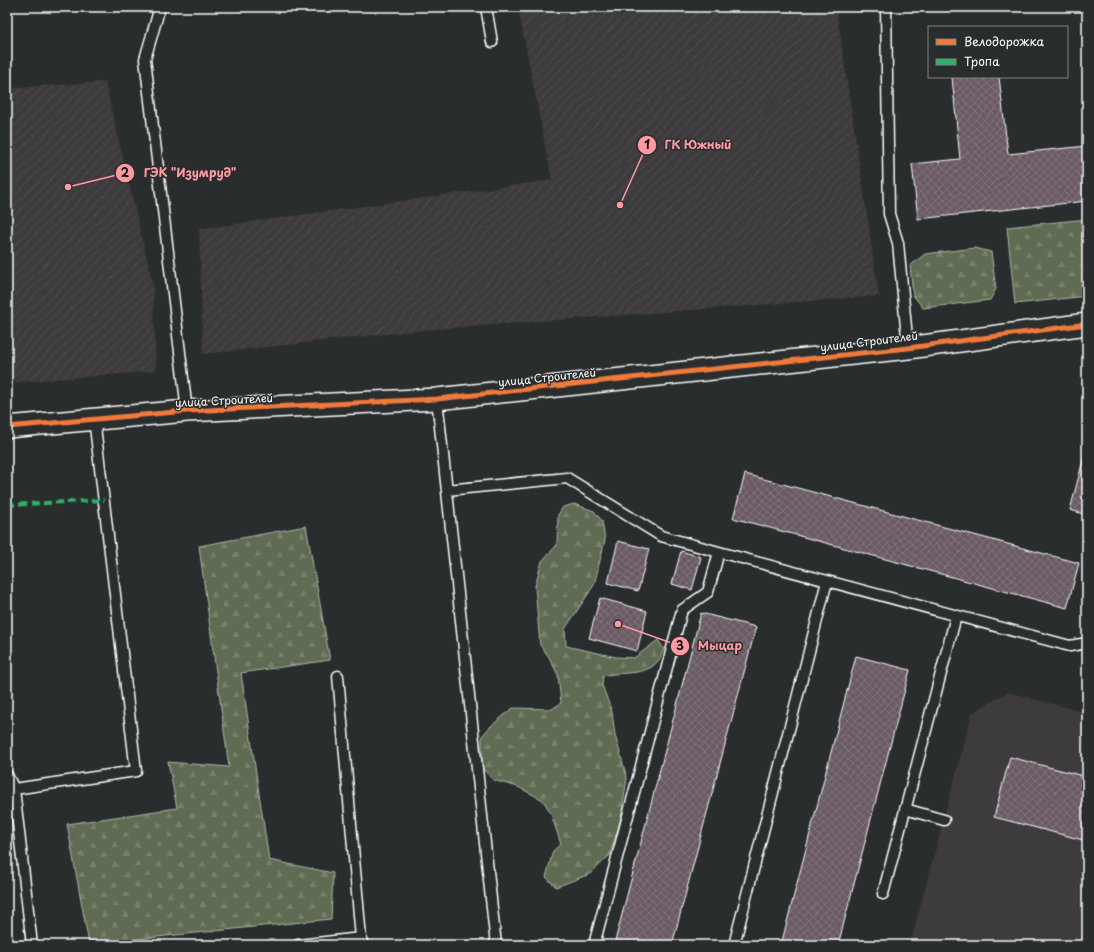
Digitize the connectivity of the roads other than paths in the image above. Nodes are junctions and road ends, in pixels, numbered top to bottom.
1 (160, 7) edge
2 (486, 7) edge
3 (886, 7) edge
4 (492, 42) dead end
5 (1087, 324) edge
6 (908, 348) junction
7 (437, 399) junction
8 (187, 411) junction
9 (94, 418) junction
10 (7, 427) edge
11 (446, 490) junction
12 (719, 552) junction
13 (827, 581) junction
14 (956, 616) junction
15 (1087, 643) edge
16 (338, 676) dead end
17 (7, 775) edge
18 (14, 789) junction
19 (905, 809) junction
20 (944, 820) dead end
21 (883, 894) dead end
22 (362, 941) edge
23 (32, 945) edge
24 (298, 945) edge
25 (496, 945) edge
26 (594, 945) edge
27 (734, 945) edge

1 - 8 lane
2 - 4 lane
3 - 6 lane
5 - 6 street, улица Строителей
6 - 7 street, улица Строителей
7 - 8 street, улица Строителей
7 - 11 lane
8 - 9 street, улица Строителей
9 - 10 street, улица Строителей
9 - 18 lane
11 - 12 lane
11 - 25 lane
12 - 13 lane
12 - 26 lane
13 - 14 lane
13 - 27 lane
14 - 15 lane
14 - 19 lane
16 - 22 lane
17 - 18 lane
18 - 23 lane
19 - 20 lane
19 - 21 lane
22 - 24 lane

